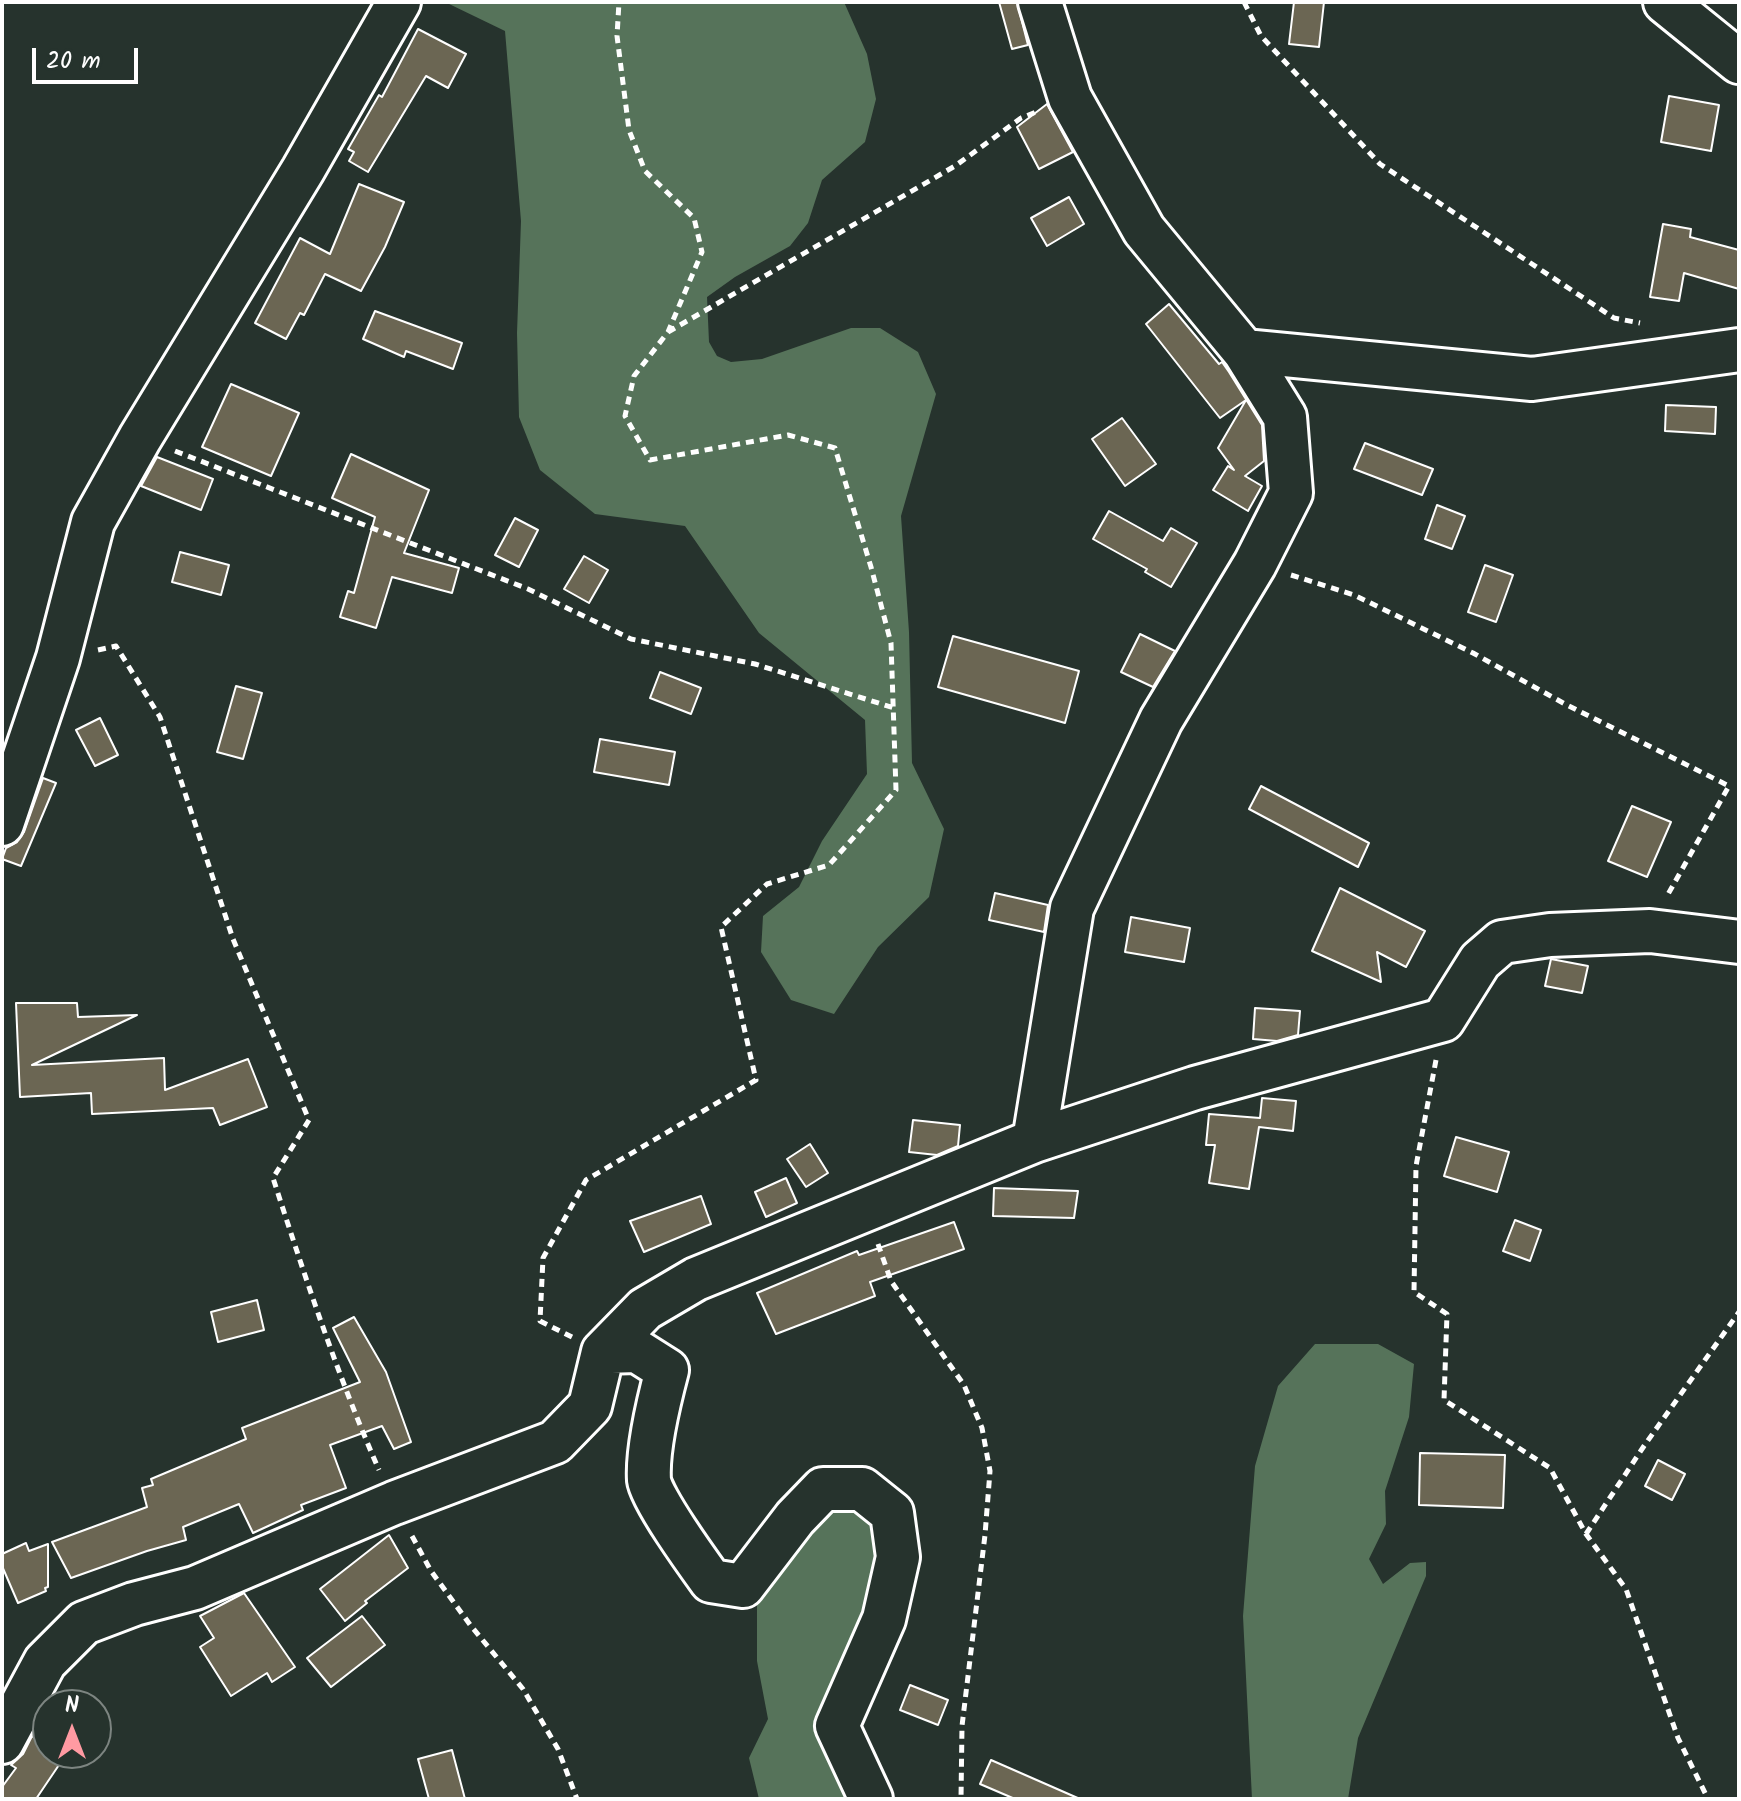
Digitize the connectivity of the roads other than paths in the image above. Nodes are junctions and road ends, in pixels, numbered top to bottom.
1 (399, 2) edge
2 (1040, 2) edge
3 (1665, 2) edge
4 (1739, 62) edge
5 (1739, 350) edge
6 (1244, 351) junction
7 (2, 824) edge
8 (1739, 942) edge
9 (1034, 1141) junction
10 (603, 1352) junction
11 (2, 1742) edge
12 (871, 1799) edge

1 - 7 street
2 - 6 street
3 - 4 street
5 - 6 street
6 - 9 street
8 - 9 street
9 - 10 street
10 - 11 street
10 - 12 street

